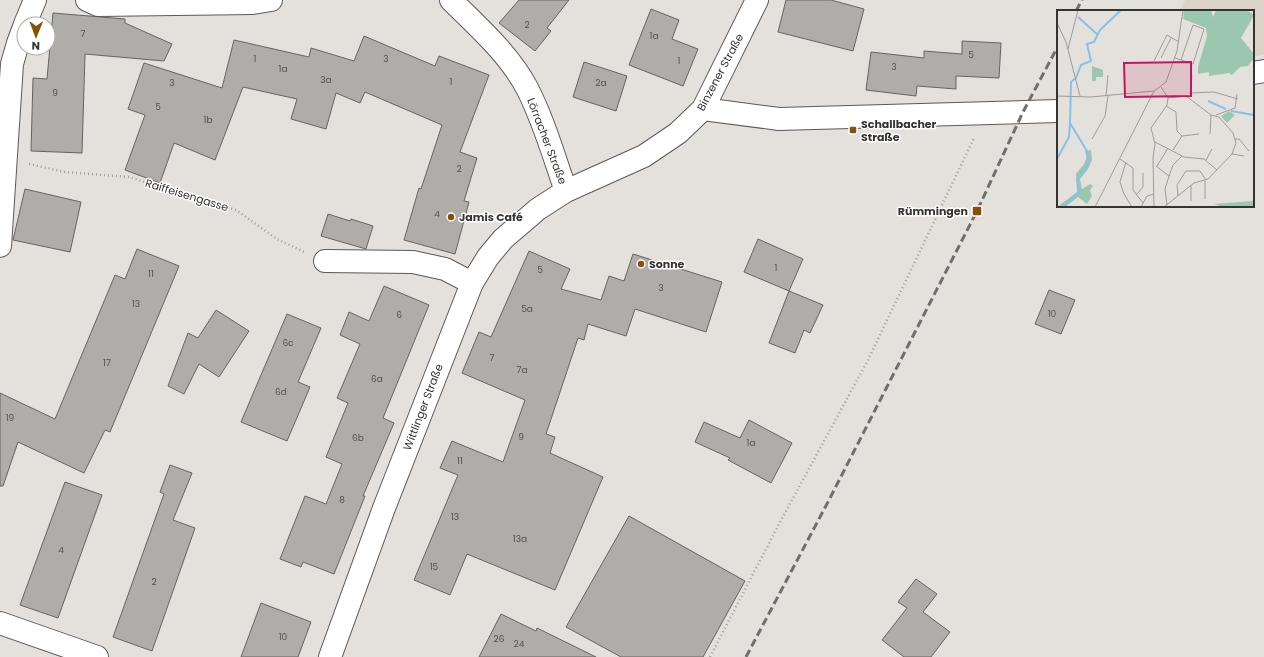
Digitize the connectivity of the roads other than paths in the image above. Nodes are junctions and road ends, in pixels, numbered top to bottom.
1 (35, 0) edge
2 (87, 0) edge
3 (271, 0) edge
4 (451, 0) edge
5 (757, 0) edge
6 (29, 16) edge
7 (16, 46) edge
8 (6, 65) edge
9 (1264, 71) edge
10 (1254, 73) edge
11 (703, 109) junction
12 (1057, 111) edge
13 (566, 191) junction
14 (0, 246) edge
15 (325, 261) road end
16 (472, 283) junction
17 (0, 623) edge
18 (97, 657) edge
19 (330, 657) edge

1 - 6 street
2 - 3 street
4 - 13 street, Lörracher Straße
5 - 11 street, Binzener Straße
7 - 8 street
8 - 14 street
9 - 10 street
11 - 12 street
11 - 13 street, Binzener Straße
13 - 16 street, Wittlinger Straße
15 - 16 street
16 - 19 street, Wittlinger Straße
17 - 18 street

